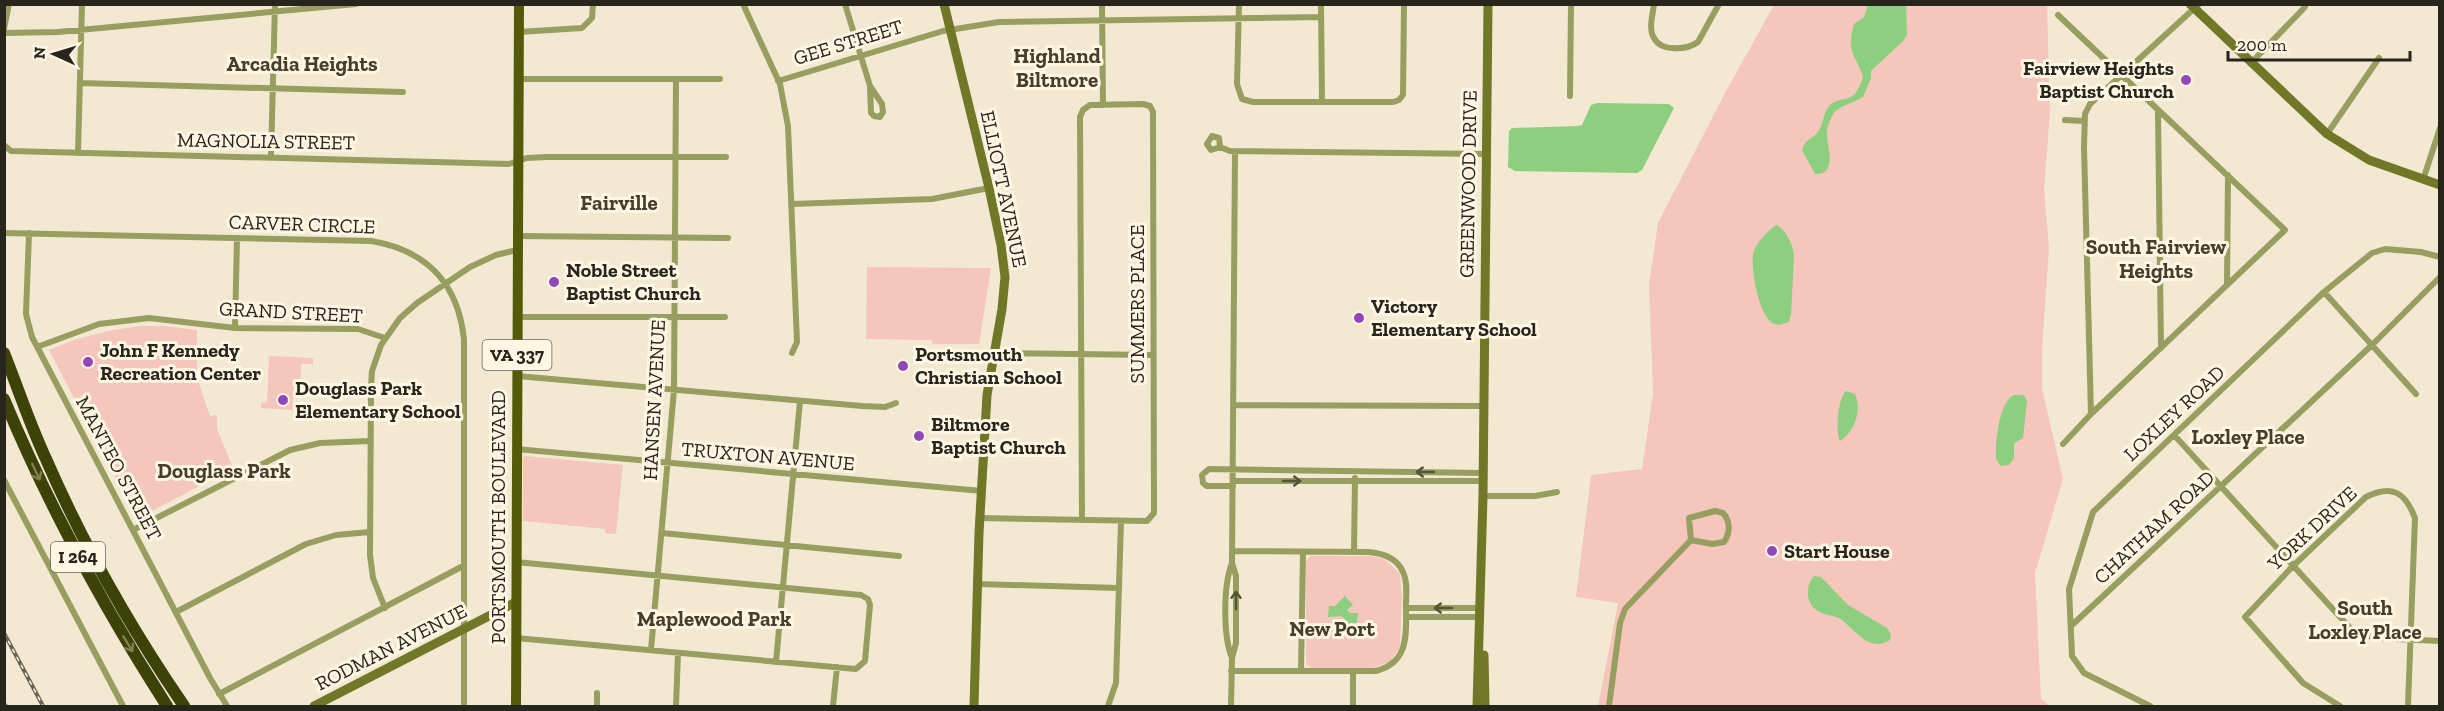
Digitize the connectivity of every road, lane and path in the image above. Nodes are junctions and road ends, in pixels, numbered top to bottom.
1 (9, 4) edge
2 (82, 4) edge
3 (356, 4) edge
4 (519, 4) edge
5 (593, 4) edge
6 (743, 4) edge
7 (845, 4) edge
8 (944, 4) edge
9 (1102, 4) edge
10 (1239, 4) edge
11 (1321, 4) edge
12 (1404, 4) edge
13 (1488, 4) edge
14 (1571, 4) edge
15 (1654, 4) edge
16 (1719, 4) edge
17 (2195, 6) edge
18 (2305, 7) dead end
19 (275, 8) edge
20 (2058, 15) dead end
21 (1321, 17) junction
22 (1239, 18) junction
23 (1102, 20) junction
24 (82, 30) junction
25 (950, 30) junction
26 (4, 31) edge
27 (519, 32) junction
28 (861, 55) junction
29 (2379, 58) dead end
30 (2251, 63) junction
31 (2122, 74) junction
32 (519, 79) junction
33 (676, 79) junction
34 (720, 79) dead end
35 (778, 81) junction
36 (80, 82) junction
37 (870, 86) dead end
38 (273, 88) junction
39 (403, 92) dead end
40 (1570, 96) dead end
41 (1322, 101) junction
42 (1103, 105) junction
43 (2158, 112) junction
44 (2065, 120) dead end
45 (2084, 121) junction
46 (2439, 128) edge
47 (2327, 134) junction
48 (4, 145) edge
49 (1220, 147) dead end
50 (1235, 152) junction
51 (78, 153) junction
52 (1486, 154) junction
53 (675, 156) junction
54 (271, 157) junction
55 (726, 157) dead end
56 (518, 161) junction
57 (2228, 175) junction
58 (2423, 180) junction
59 (2439, 185) edge
60 (989, 188) junction
61 (792, 204) junction
62 (4, 233) edge
63 (29, 233) junction
64 (518, 236) junction
65 (675, 237) junction
66 (237, 238) junction
67 (728, 238) dead end
68 (517, 250) junction
69 (2439, 257) edge
70 (2439, 277) edge
71 (445, 284) junction
72 (2227, 285) junction
73 (2325, 292) junction
74 (517, 317) junction
75 (676, 317) junction
76 (725, 317) dead end
77 (235, 328) junction
78 (385, 338) junction
79 (2372, 345) junction
80 (37, 347) junction
81 (2161, 348) junction
82 (4, 353) edge
83 (792, 353) dead end
84 (993, 353) junction
85 (1082, 354) junction
86 (1153, 355) junction
87 (516, 376) junction
88 (674, 390) junction
89 (2416, 394) dead end
90 (4, 399) edge
91 (800, 401) junction
92 (896, 403) dead end
93 (1233, 405) junction
94 (1484, 406) junction
95 (4, 409) edge
96 (2091, 414) junction
97 (2175, 436) junction
98 (370, 441) junction
99 (2063, 444) dead end
100 (25, 448) junction
101 (516, 449) junction
102 (668, 463) junction
103 (1233, 471) junction
104 (1356, 472) junction
105 (794, 475) junction
106 (1483, 477) junction
107 (4, 480) edge
108 (1355, 481) junction
109 (1233, 484) junction
110 (2223, 486) junction
111 (981, 491) junction
112 (1557, 492) dead end
113 (1483, 496) junction
114 (980, 518) junction
115 (1082, 520) junction
116 (1121, 520) junction
117 (133, 530) junction
118 (370, 532) junction
119 (662, 533) junction
120 (1691, 540) junction
121 (787, 546) junction
122 (1232, 551) junction
123 (1303, 552) junction
124 (1354, 552) junction
125 (899, 556) dead end
126 (516, 562) junction
127 (463, 566) junction
128 (2293, 566) junction
129 (658, 576) junction
130 (978, 584) junction
131 (783, 587) junction
132 (1119, 588) junction
133 (516, 602) junction
134 (385, 608) junction
135 (1406, 608) junction
136 (176, 612) junction
137 (1481, 612) junction
138 (1406, 617) junction
139 (2070, 626) junction
140 (464, 629) junction
141 (516, 638) junction
142 (2410, 639) junction
143 (2439, 641) edge
144 (651, 650) junction
145 (678, 653) junction
146 (776, 662) junction
147 (837, 667) junction
148 (1231, 670) junction
149 (1301, 671) junction
150 (1353, 671) junction
151 (597, 693) dead end
152 (219, 694) junction
153 (123, 706) edge
154 (167, 706) edge
155 (184, 706) edge
156 (227, 706) edge
157 (314, 706) edge
158 (464, 706) edge
159 (516, 706) edge
160 (597, 706) edge
161 (676, 706) edge
162 (832, 706) edge
163 (974, 706) edge
164 (1108, 706) edge
165 (1231, 706) edge
166 (1353, 706) edge
167 (1477, 706) edge
168 (1485, 706) edge
169 (1609, 706) edge
170 (2150, 706) edge
171 (2340, 706) edge
172 (2408, 706) edge

1 - 26 street
2 - 24 street
3 - 19 street
4 - 27 main road, PORTSMOUTH BOULEVARD / VA 337
5 - 27 street
6 - 35 street
7 - 28 street
8 - 25 street, ELLIOTT AVENUE
9 - 23 street
10 - 22 street
11 - 21 street
12 - 41 street
13 - 52 street, GREENWOOD DRIVE
14 - 40 street
15 - 16 street
17 - 30 street
17 - 31 street
18 - 30 street
19 - 24 street
19 - 38 street
20 - 31 street
21 - 22 street, GEE STREET
21 - 41 street
22 - 23 street, GEE STREET
22 - 41 street
23 - 25 street, GEE STREET
23 - 42 street
24 - 26 street
24 - 36 street
25 - 28 street, GEE STREET
25 - 60 street, ELLIOTT AVENUE
27 - 32 main road, PORTSMOUTH BOULEVARD / VA 337
28 - 35 street, GEE STREET
28 - 37 street
29 - 47 street
30 - 47 street
31 - 43 street
31 - 45 street
32 - 33 street
32 - 56 main road, PORTSMOUTH BOULEVARD / VA 337
33 - 34 street
33 - 53 street, HANSEN AVENUE
35 - 61 street
36 - 38 street
36 - 51 street
38 - 39 street
38 - 54 street
42 - 85 street
42 - 86 street, SUMMERS PLACE
43 - 57 street
43 - 81 street
44 - 45 street
45 - 96 street
46 - 58 street
47 - 58 street
48 - 51 street, MAGNOLIA STREET
49 - 50 street
50 - 52 street
50 - 93 street
51 - 54 street, MAGNOLIA STREET
52 - 94 street, GREENWOOD DRIVE
53 - 55 street, MAGNOLIA STREET
53 - 56 street, MAGNOLIA STREET
53 - 65 street, HANSEN AVENUE
54 - 56 street, MAGNOLIA STREET
56 - 64 main road, PORTSMOUTH BOULEVARD / VA 337
57 - 72 street
57 - 72 street
58 - 59 street
60 - 61 street
60 - 84 street, ELLIOTT AVENUE
61 - 83 street
62 - 63 street, CARVER CIRCLE
63 - 66 street, CARVER CIRCLE
63 - 80 street, MANTEO STREET
64 - 65 street
64 - 68 main road, PORTSMOUTH BOULEVARD / VA 337
65 - 67 street
65 - 75 street, HANSEN AVENUE
66 - 71 street, CARVER CIRCLE
66 - 77 street
68 - 71 street, GRAND STREET
68 - 74 main road, PORTSMOUTH BOULEVARD / VA 337
69 - 73 street, LOXLEY ROAD
70 - 79 street, CHATHAM ROAD
71 - 78 street, GRAND STREET
71 - 127 street, CARVER CIRCLE
72 - 81 street
73 - 79 street
73 - 97 street, LOXLEY ROAD
74 - 75 street
74 - 87 main road, PORTSMOUTH BOULEVARD / VA 337
75 - 76 street
75 - 88 street, HANSEN AVENUE
77 - 78 street, GRAND STREET
77 - 80 street, GRAND STREET
78 - 98 street
79 - 89 street
79 - 110 street, CHATHAM ROAD
80 - 117 street, MANTEO STREET
81 - 96 street
82 - 155 highway, I 264
84 - 85 street
84 - 111 street, ELLIOTT AVENUE
85 - 86 street
85 - 115 street
86 - 116 street, SUMMERS PLACE
87 - 88 street
87 - 101 main road, PORTSMOUTH BOULEVARD / VA 337
88 - 91 street
88 - 102 street, HANSEN AVENUE
90 - 100 highway, I 264
91 - 92 street
91 - 105 street
93 - 94 street
93 - 103 street
94 - 106 street, GREENWOOD DRIVE
95 - 100 highway
96 - 99 street
97 - 110 street
97 - 139 street, LOXLEY ROAD
98 - 117 street
98 - 118 street
100 -> 154 highway, I 264
101 - 102 street, TRUXTON AVENUE
101 - 126 main road, PORTSMOUTH BOULEVARD / VA 337
102 - 105 street, TRUXTON AVENUE
102 - 119 street, HANSEN AVENUE
103 - 104 street
103 - 109 street
103 - 109 street
106 -> 104 street
104 - 108 street
105 - 111 street, TRUXTON AVENUE
105 - 121 street
106 - 108 street
106 - 113 street, GREENWOOD DRIVE
107 - 153 street
109 -> 108 street
108 - 124 street
109 - 122 street
110 - 128 street
110 - 139 street, CHATHAM ROAD
111 - 114 street, ELLIOTT AVENUE
112 - 113 street
113 - 137 street, GREENWOOD DRIVE
114 - 115 street, SUMMERS PLACE
114 - 130 street, ELLIOTT AVENUE
115 - 116 street, SUMMERS PLACE
116 - 132 street
117 - 136 street, MANTEO STREET
118 - 134 street
118 - 136 street
119 - 121 street
119 - 129 street, HANSEN AVENUE
120 - 120 street
120 - 169 street
121 - 125 street
121 - 131 street
122 - 123 street
122 - 148 street
123 - 124 street
123 - 149 street
124 - 135 street
126 - 129 street
126 - 133 main road, PORTSMOUTH BOULEVARD / VA 337
127 - 134 street
127 - 140 street, CARVER CIRCLE
128 - 142 street
128 - 142 street, YORK DRIVE
128 - 171 street, YORK DRIVE
129 - 131 street
129 - 144 street, HANSEN AVENUE
130 - 132 street
130 - 163 street, ELLIOTT AVENUE
131 - 146 street
131 - 147 street
132 - 164 street
133 - 140 street, RODMAN AVENUE
133 - 141 main road, PORTSMOUTH BOULEVARD / VA 337
134 - 152 street
137 -> 135 street
135 - 138 street
136 - 152 street, MANTEO STREET
137 - 138 street
137 - 167 street, GREENWOOD DRIVE
137 - 168 street, GREENWOOD DRIVE
138 - 150 street
139 - 170 street, LOXLEY ROAD
140 - 157 street, RODMAN AVENUE
140 - 158 street, CARVER CIRCLE
141 - 144 street
141 - 159 main road, PORTSMOUTH BOULEVARD / VA 337
142 - 143 street
142 - 172 street, YORK DRIVE
144 - 145 street
145 - 146 street
145 - 161 street
146 - 147 street
147 - 162 street
148 - 149 street
148 - 165 street
149 - 150 street
150 - 166 street
151 - 160 street
152 - 156 street, MANTEO STREET

